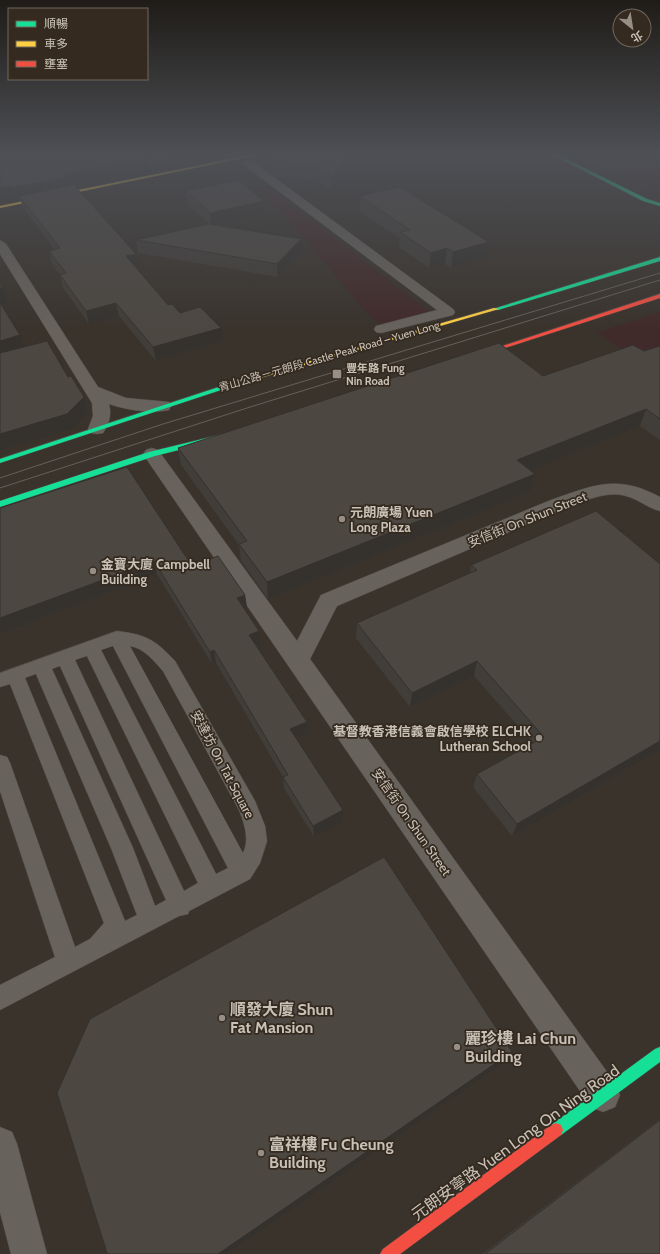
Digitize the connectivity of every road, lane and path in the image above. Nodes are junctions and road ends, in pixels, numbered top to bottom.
1 (315, 212) edge
2 (0, 244) edge
3 (660, 254) edge
4 (660, 259) edge
5 (642, 264) junction
6 (6, 265) edge
7 (660, 296) edge
8 (386, 334) junction
9 (466, 358) edge
10 (92, 390) junction
11 (163, 406) junction
12 (97, 429) junction
13 (231, 433) edge
14 (152, 454) junction
15 (0, 461) edge
16 (0, 504) edge
17 (660, 505) edge
18 (116, 638) junction
19 (90, 647) junction
20 (65, 657) junction
21 (298, 660) junction
22 (41, 666) junction
23 (8, 678) edge
24 (0, 763) edge
25 (242, 872) junction
26 (212, 888) junction
27 (180, 906) junction
28 (150, 921) junction
29 (92, 951) junction
30 (69, 963) junction
31 (0, 998) edge
32 (660, 1054) edge
33 (603, 1095) junction
34 (0, 1144) edge
35 (29, 1254) edge
36 (388, 1254) edge

1 - 8 street, 青山公路－元朗段 Castle Peak Road – Yuen Long
2 - 6 street
3 - 5 main road
4 - 5 main road, 青山公路－元朗段 Castle Peak Road – Yuen Long
5 - 8 main road, 青山公路－元朗段 Castle Peak Road – Yuen Long
6 - 10 street
7 - 9 main road
8 - 11 main road, 青山公路－元朗段 Castle Peak Road – Yuen Long
10 - 11 street
10 - 12 street
11 - 12 main road, 青山公路－元朗段 Castle Peak Road – Yuen Long
12 - 15 main road, 青山公路－元朗段 Castle Peak Road – Yuen Long
13 - 14 main road
14 - 16 main road
14 - 21 street
17 - 21 street, 安信街 On Shun Street
18 - 19 lane, 安達坊 On Tat Square
18 - 25 lane
18 - 25 lane, 安達坊 On Tat Square
19 - 20 lane, 安達坊 On Tat Square
19 - 26 lane
20 - 22 lane, 安達坊 On Tat Square
20 - 27 lane
21 - 33 street, 安信街 On Shun Street
22 - 23 lane, 安達坊 On Tat Square
22 - 28 lane
23 - 29 lane
24 - 30 lane
25 - 26 lane, 安達坊 On Tat Square
26 - 27 lane, 安達坊 On Tat Square
27 - 28 lane, 安達坊 On Tat Square
28 - 29 lane, 安達坊 On Tat Square
29 - 30 lane, 安達坊 On Tat Square
30 - 31 lane, 安達坊 On Tat Square
32 - 33 main road, 元朗安寧路 Yuen Long On Ning Road
33 - 36 main road, 元朗安寧路 Yuen Long On Ning Road
34 - 35 street

